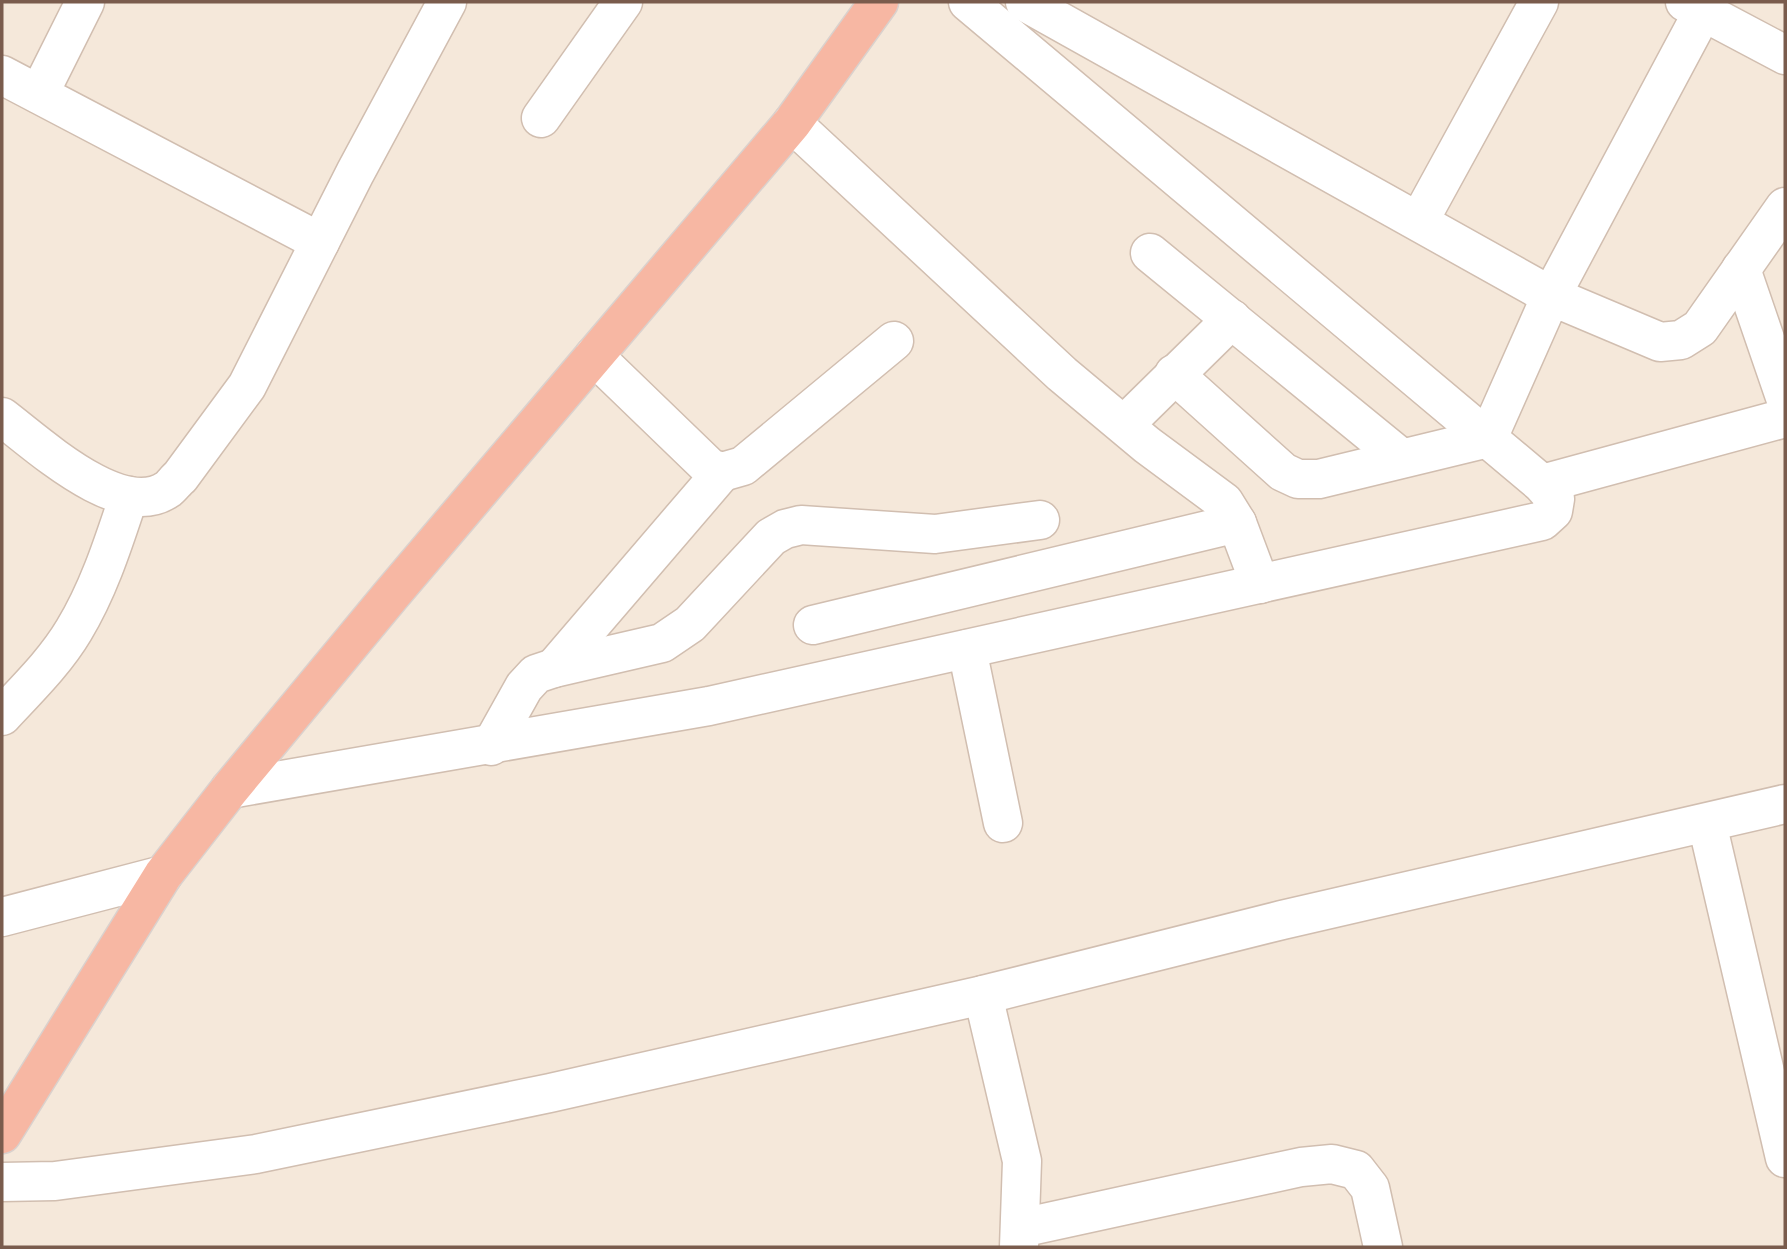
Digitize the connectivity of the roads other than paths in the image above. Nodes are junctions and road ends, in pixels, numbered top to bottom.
1 (85, 2) edge
2 (447, 2) edge
3 (623, 2) edge
4 (879, 2) edge
5 (968, 2) edge
6 (1025, 2) edge
7 (1539, 2) edge
8 (1699, 5) edge
9 (1785, 55) edge
10 (2, 75) edge
11 (39, 94) junction
12 (541, 118) dead end
13 (792, 123) junction
14 (1785, 206) edge
15 (1419, 221) junction
16 (320, 242) junction
17 (1150, 253) dead end
18 (1741, 269) junction
19 (1552, 296) junction
20 (1232, 319) junction
21 (894, 341) dead end
22 (594, 356) junction
23 (1174, 374) junction
24 (1785, 397) edge
25 (2, 417) edge
26 (1785, 418) edge
27 (1124, 425) junction
28 (1488, 438) junction
29 (1401, 458) junction
30 (722, 472) junction
31 (1542, 484) junction
32 (129, 496) junction
33 (1041, 520) dead end
34 (1237, 523) junction
35 (1260, 584) junction
36 (813, 625) dead end
37 (967, 649) junction
38 (554, 668) junction
39 (2, 716) edge
40 (491, 746) junction
41 (230, 789) junction
42 (1785, 804) edge
43 (1003, 823) dead end
44 (1707, 823) junction
45 (163, 875) junction
46 (2, 917) edge
47 (983, 995) junction
48 (2, 1134) edge
49 (1785, 1158) edge
50 (2, 1182) edge
51 (1020, 1238) edge
52 (1384, 1247) edge

1 - 11 street
2 - 16 street
3 - 12 street
4 - 13 highway
5 - 28 street
6 - 15 street
7 - 15 street
8 - 9 street
8 - 19 street
10 - 11 street
11 - 16 street
13 - 22 highway
13 - 27 street
14 - 18 street
15 - 19 street
16 - 32 street
17 - 20 street
18 - 19 street
18 - 24 street
19 - 28 street
20 - 23 street
20 - 29 street
21 - 30 street
22 - 30 street
22 - 41 highway
23 - 27 street
23 - 29 street
25 - 32 street
26 - 31 street
27 - 34 street
28 - 29 street
28 - 31 street
30 - 38 street
31 - 35 street
32 - 39 street
33 - 38 street
34 - 35 street
34 - 36 street
35 - 37 street
37 - 40 street
37 - 43 street
38 - 40 street
40 - 41 street
41 - 45 highway
42 - 44 street
44 - 47 street
44 - 49 street
45 - 46 street
45 - 48 highway
47 - 50 street
47 - 51 street
51 - 52 street

